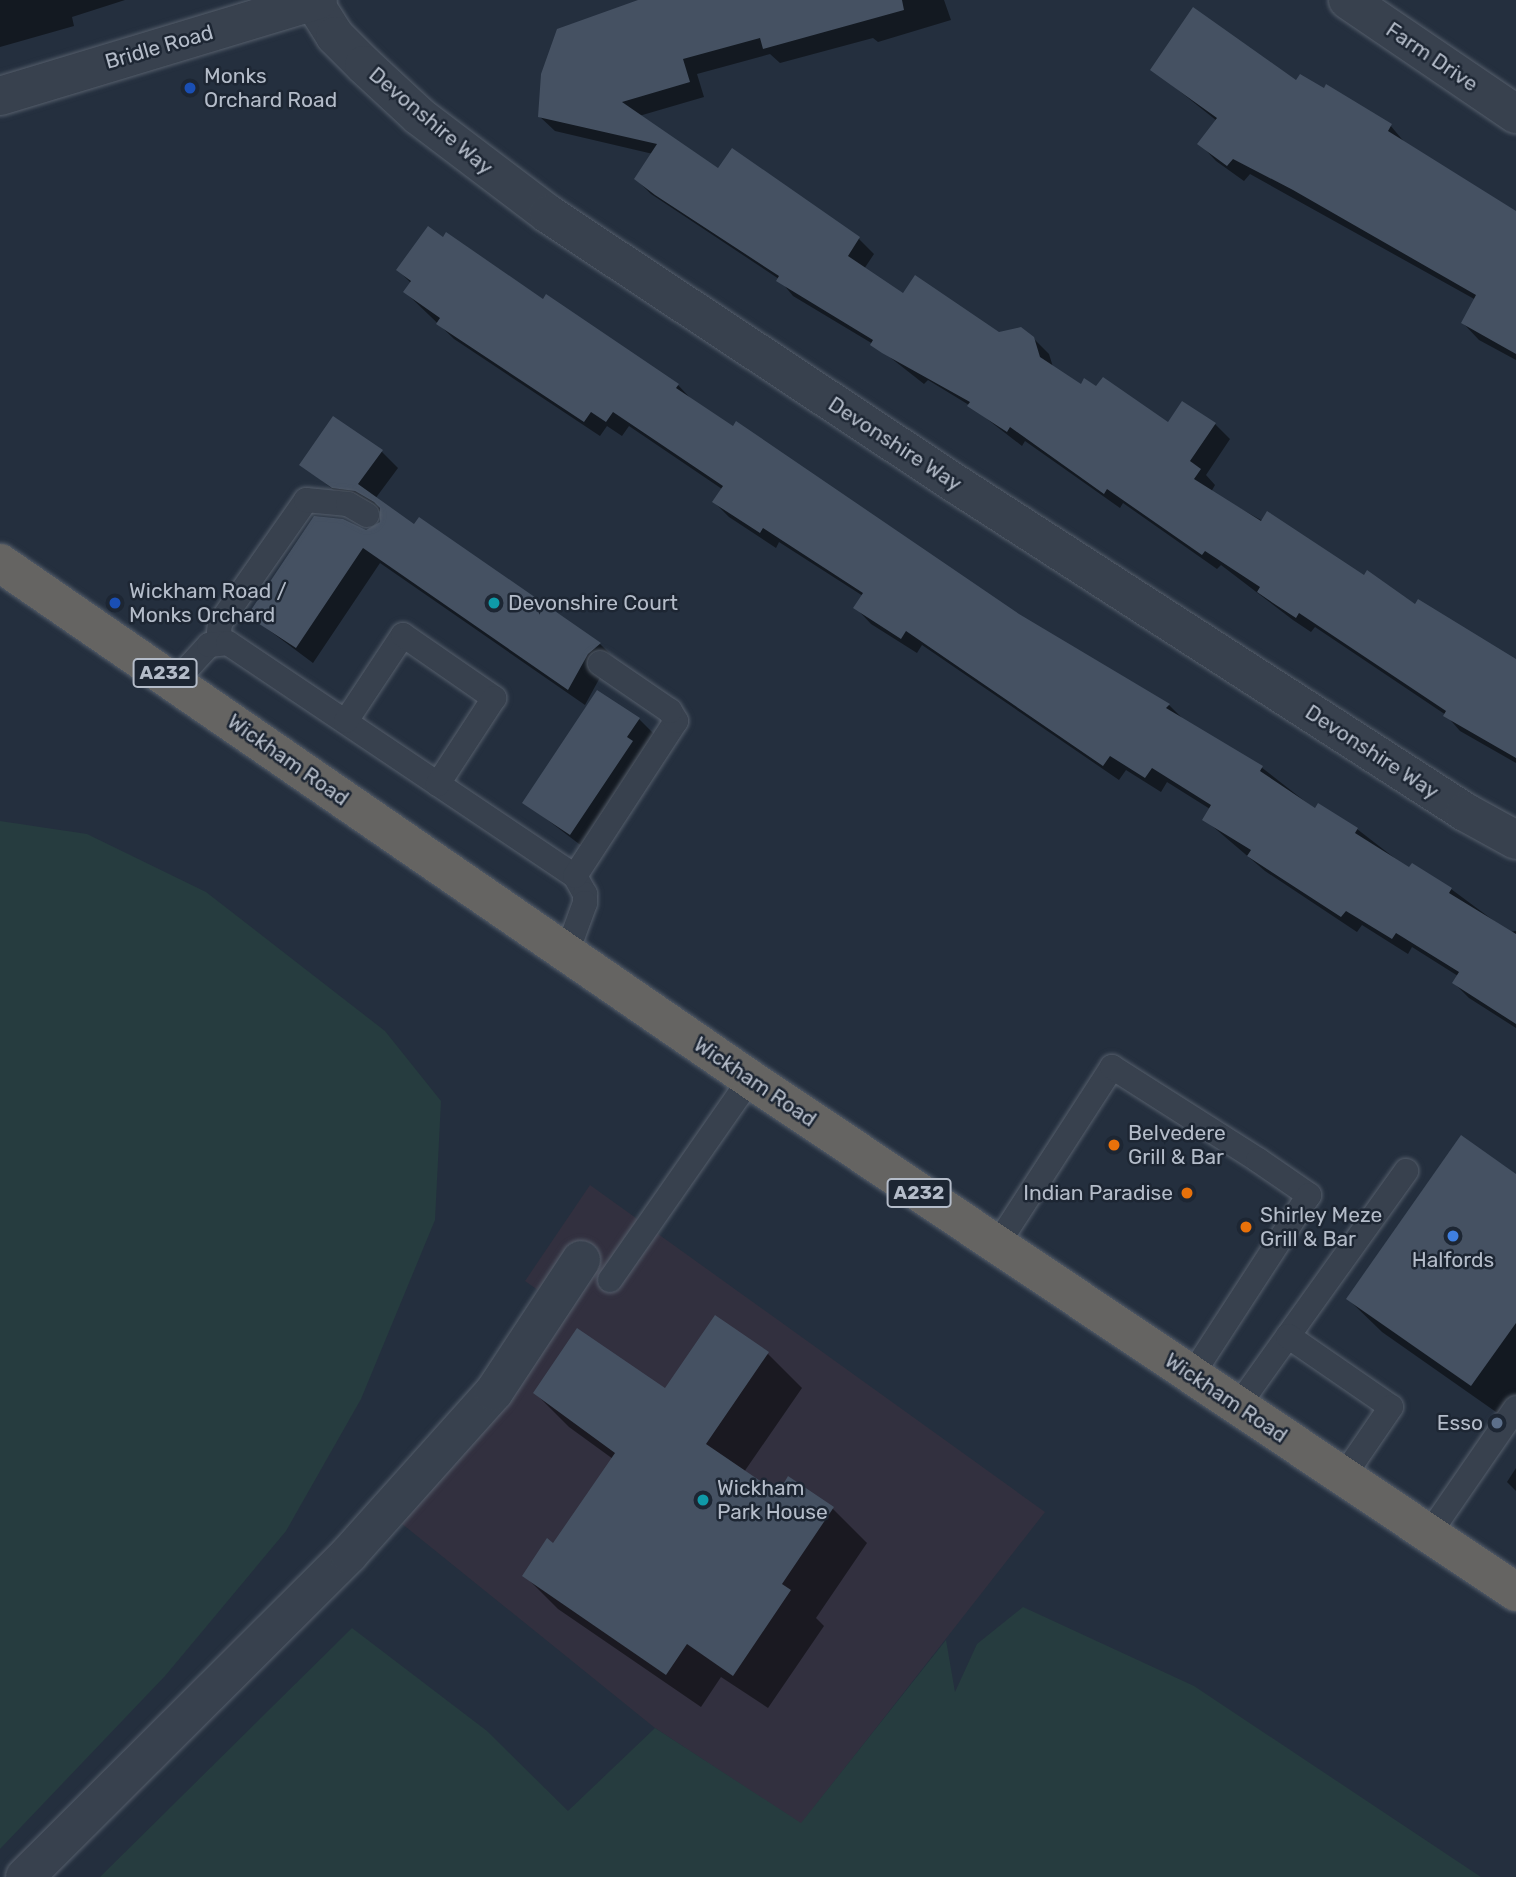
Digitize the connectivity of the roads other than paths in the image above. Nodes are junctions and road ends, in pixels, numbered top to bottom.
1 (1348, 0) edge
2 (315, 1) edge
3 (0, 96) edge
4 (1516, 114) edge
5 (366, 515) dead end
6 (0, 563) edge
7 (218, 642) junction
8 (600, 663) dead end
9 (176, 681) junction
10 (346, 721) junction
11 (438, 784) junction
12 (1516, 840) edge
13 (575, 876) junction
14 (567, 952) junction
15 (750, 1079) junction
16 (1406, 1171) dead end
17 (997, 1245) junction
18 (596, 1270) joint
19 (1288, 1336) junction
20 (1192, 1375) junction
21 (1238, 1406) junction
22 (1516, 1408) edge
23 (1343, 1477) junction
24 (1429, 1534) junction
25 (1516, 1592) edge
26 (25, 1877) edge

1 - 4 street, Farm Drive
2 - 3 street, Bridle Road
2 - 12 street, Devonshire Way
5 - 7 lane
6 - 9 highway, Wickham Road / A232
7 - 9 lane
7 - 10 lane
8 - 13 lane
9 - 14 highway, Wickham Road / A232
10 - 11 lane
10 - 11 lane
11 - 13 lane
13 - 14 lane
14 - 15 highway, Wickham Road / A232
15 - 17 highway, Wickham Road / A232
15 - 18 lane
16 - 19 lane
17 - 20 highway, Wickham Road / A232
17 - 20 lane
18 - 26 street
19 - 21 lane
19 - 23 lane
20 - 21 highway, Wickham Road / A232
21 - 23 highway, Wickham Road / A232
22 - 24 lane
23 - 24 highway, Wickham Road / A232
24 - 25 highway, Wickham Road / A232

